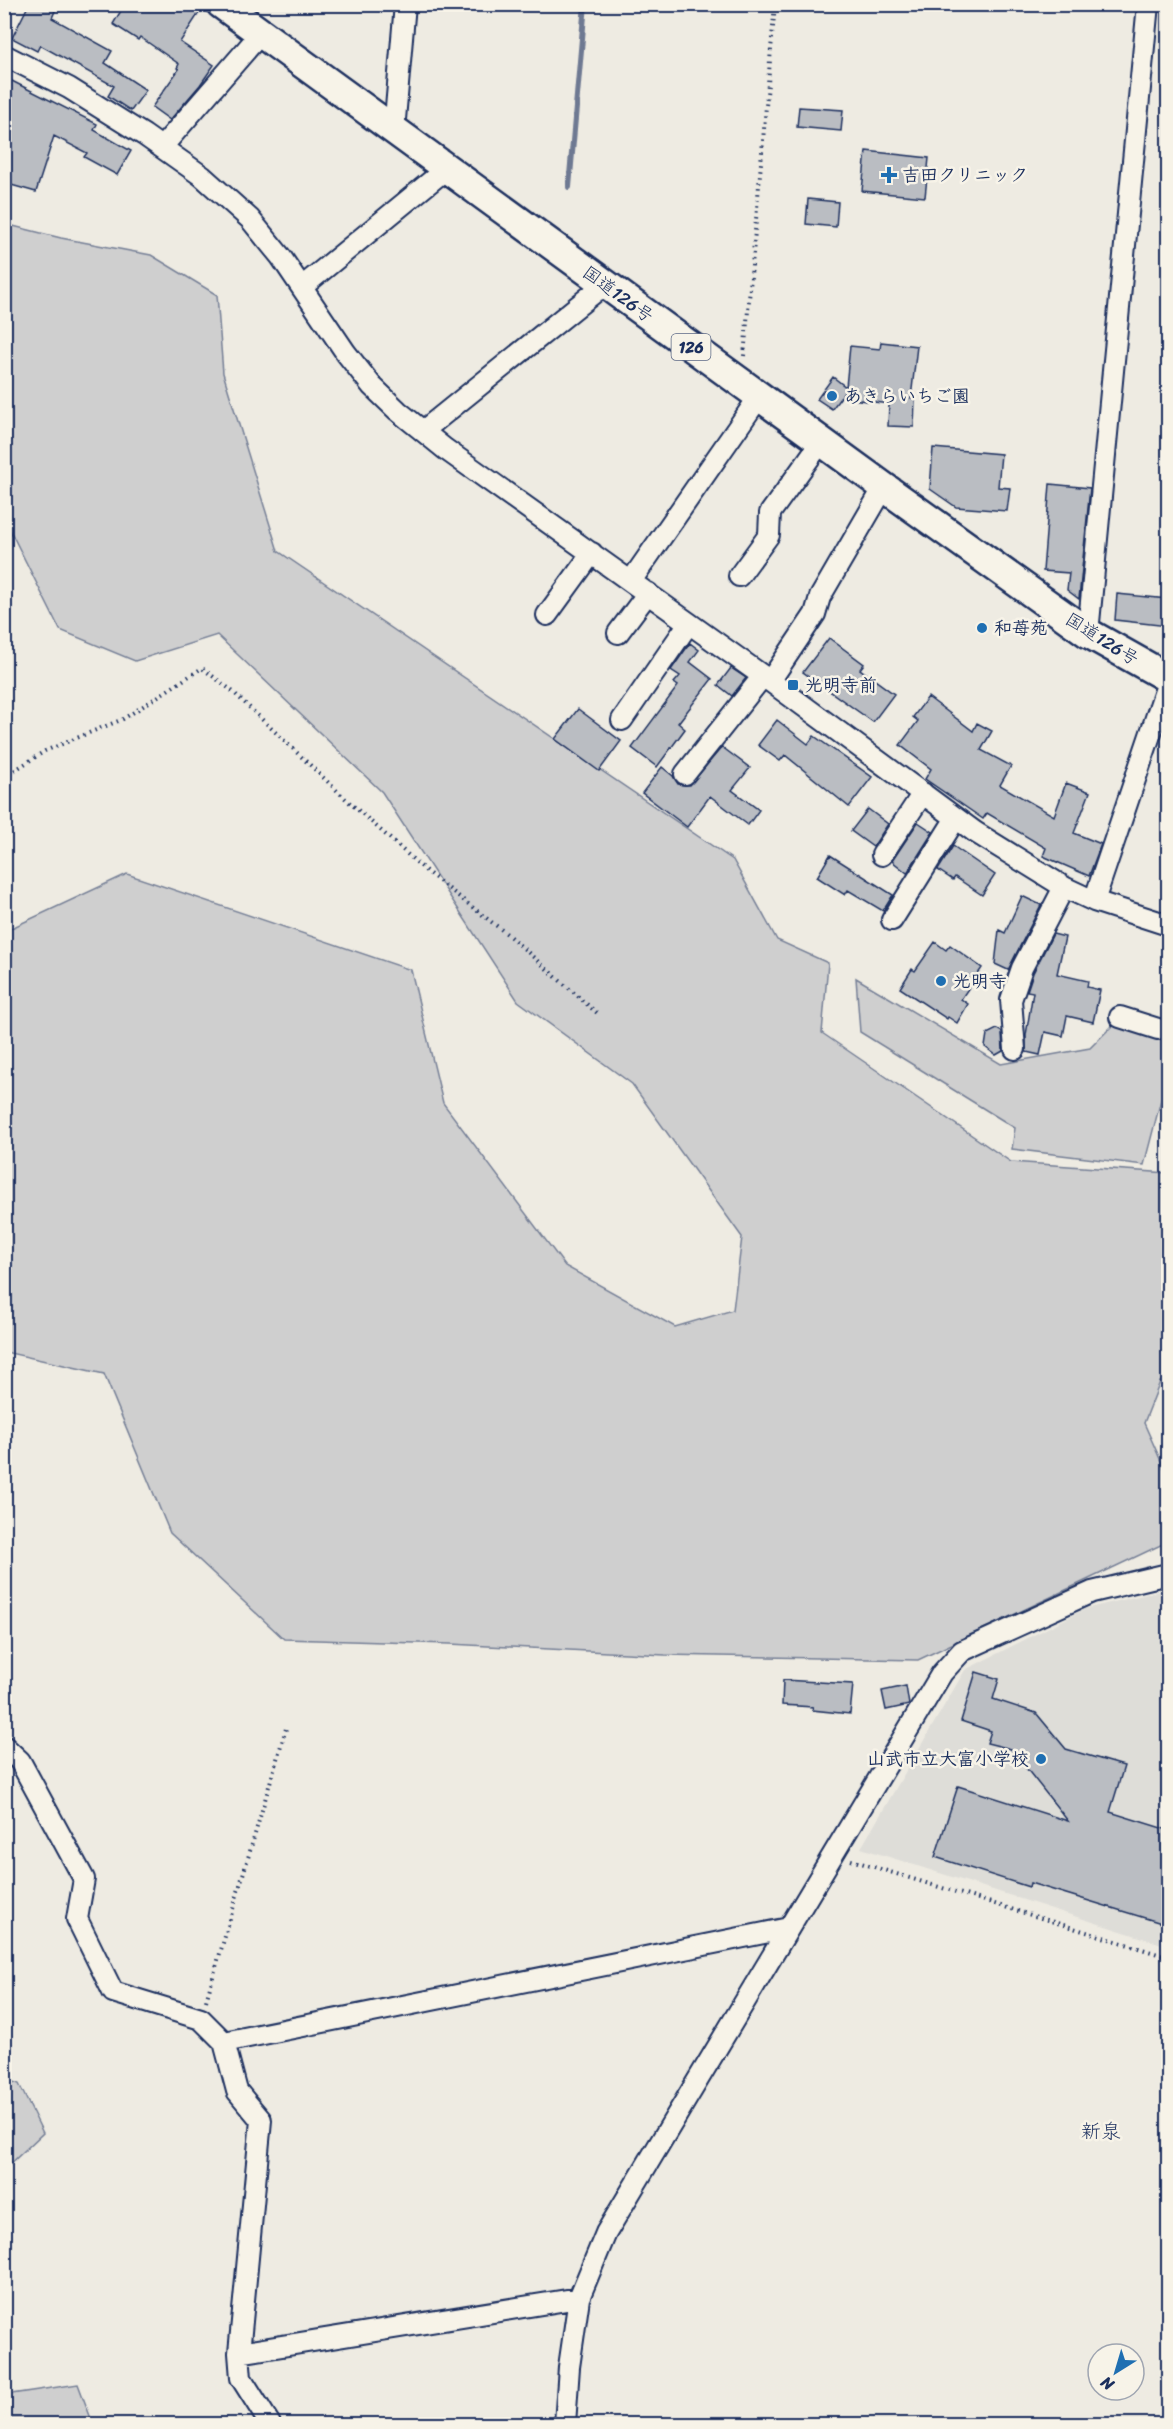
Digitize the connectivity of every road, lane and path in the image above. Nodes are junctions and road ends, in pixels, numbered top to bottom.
1 (221, 4) edge
2 (405, 4) edge
3 (775, 4) edge
4 (1148, 4) edge
5 (261, 33) junction
6 (4, 56) edge
7 (394, 131) junction
8 (162, 147) junction
9 (446, 169) junction
10 (605, 284) junction
11 (302, 287) junction
12 (750, 390) junction
13 (423, 431) junction
14 (821, 442) junction
15 (884, 487) junction
16 (592, 553) junction
17 (739, 576) dead end
18 (631, 581) junction
19 (648, 593) junction
20 (547, 615) dead end
21 (689, 623) junction
22 (618, 633) dead end
23 (1088, 633) junction
24 (767, 678) junction
25 (1168, 680) edge
26 (622, 720) dead end
27 (685, 774) dead end
28 (4, 777) edge
29 (923, 793) junction
30 (956, 818) junction
31 (882, 855) dead end
32 (1064, 887) junction
33 (1094, 901) junction
34 (892, 920) dead end
35 (1168, 925) edge
36 (597, 1013) dead end
37 (1120, 1017) dead end
38 (1158, 1029) dead end
39 (1016, 1049) dead end
40 (1168, 1574) edge
41 (287, 1725) dead end
42 (4, 1746) edge
43 (833, 1854) junction
44 (789, 1928) junction
45 (1168, 1957) edge
46 (201, 2019) junction
47 (224, 2042) junction
48 (579, 2298) junction
49 (239, 2353) junction
50 (270, 2424) edge
51 (565, 2424) edge

1 - 5 highway, 国道126号 / 126
2 - 7 street
3 - 12 path
4 - 23 street
5 - 7 highway, 国道126号 / 126
5 - 8 street
6 - 8 street
7 - 9 highway, 国道126号 / 126
8 - 11 street
9 - 10 highway, 国道126号 / 126
9 - 11 street
10 - 12 highway, 国道126号 / 126
10 - 13 street
11 - 13 street
12 - 14 highway, 国道126号 / 126
12 - 18 street
13 - 16 street
14 - 15 highway, 国道126号 / 126
14 - 17 street
15 - 23 highway, 国道126号 / 126
15 - 24 street
16 - 18 street
16 - 20 street
18 - 19 street
19 - 21 street
19 - 22 street
21 - 24 street
21 - 26 street
23 - 25 highway, 国道126号 / 126
24 - 27 street
24 - 29 street
25 - 33 street
28 - 36 path
29 - 30 street
29 - 31 street
30 - 32 street
30 - 34 street
32 - 33 street
32 - 39 street
33 - 35 street
37 - 38 street
40 - 43 street
41 - 46 path
42 - 46 street
43 - 44 street
43 - 45 path
44 - 47 street
44 - 48 street
46 - 47 street
47 - 49 street
48 - 49 street
48 - 51 street
49 - 50 street

